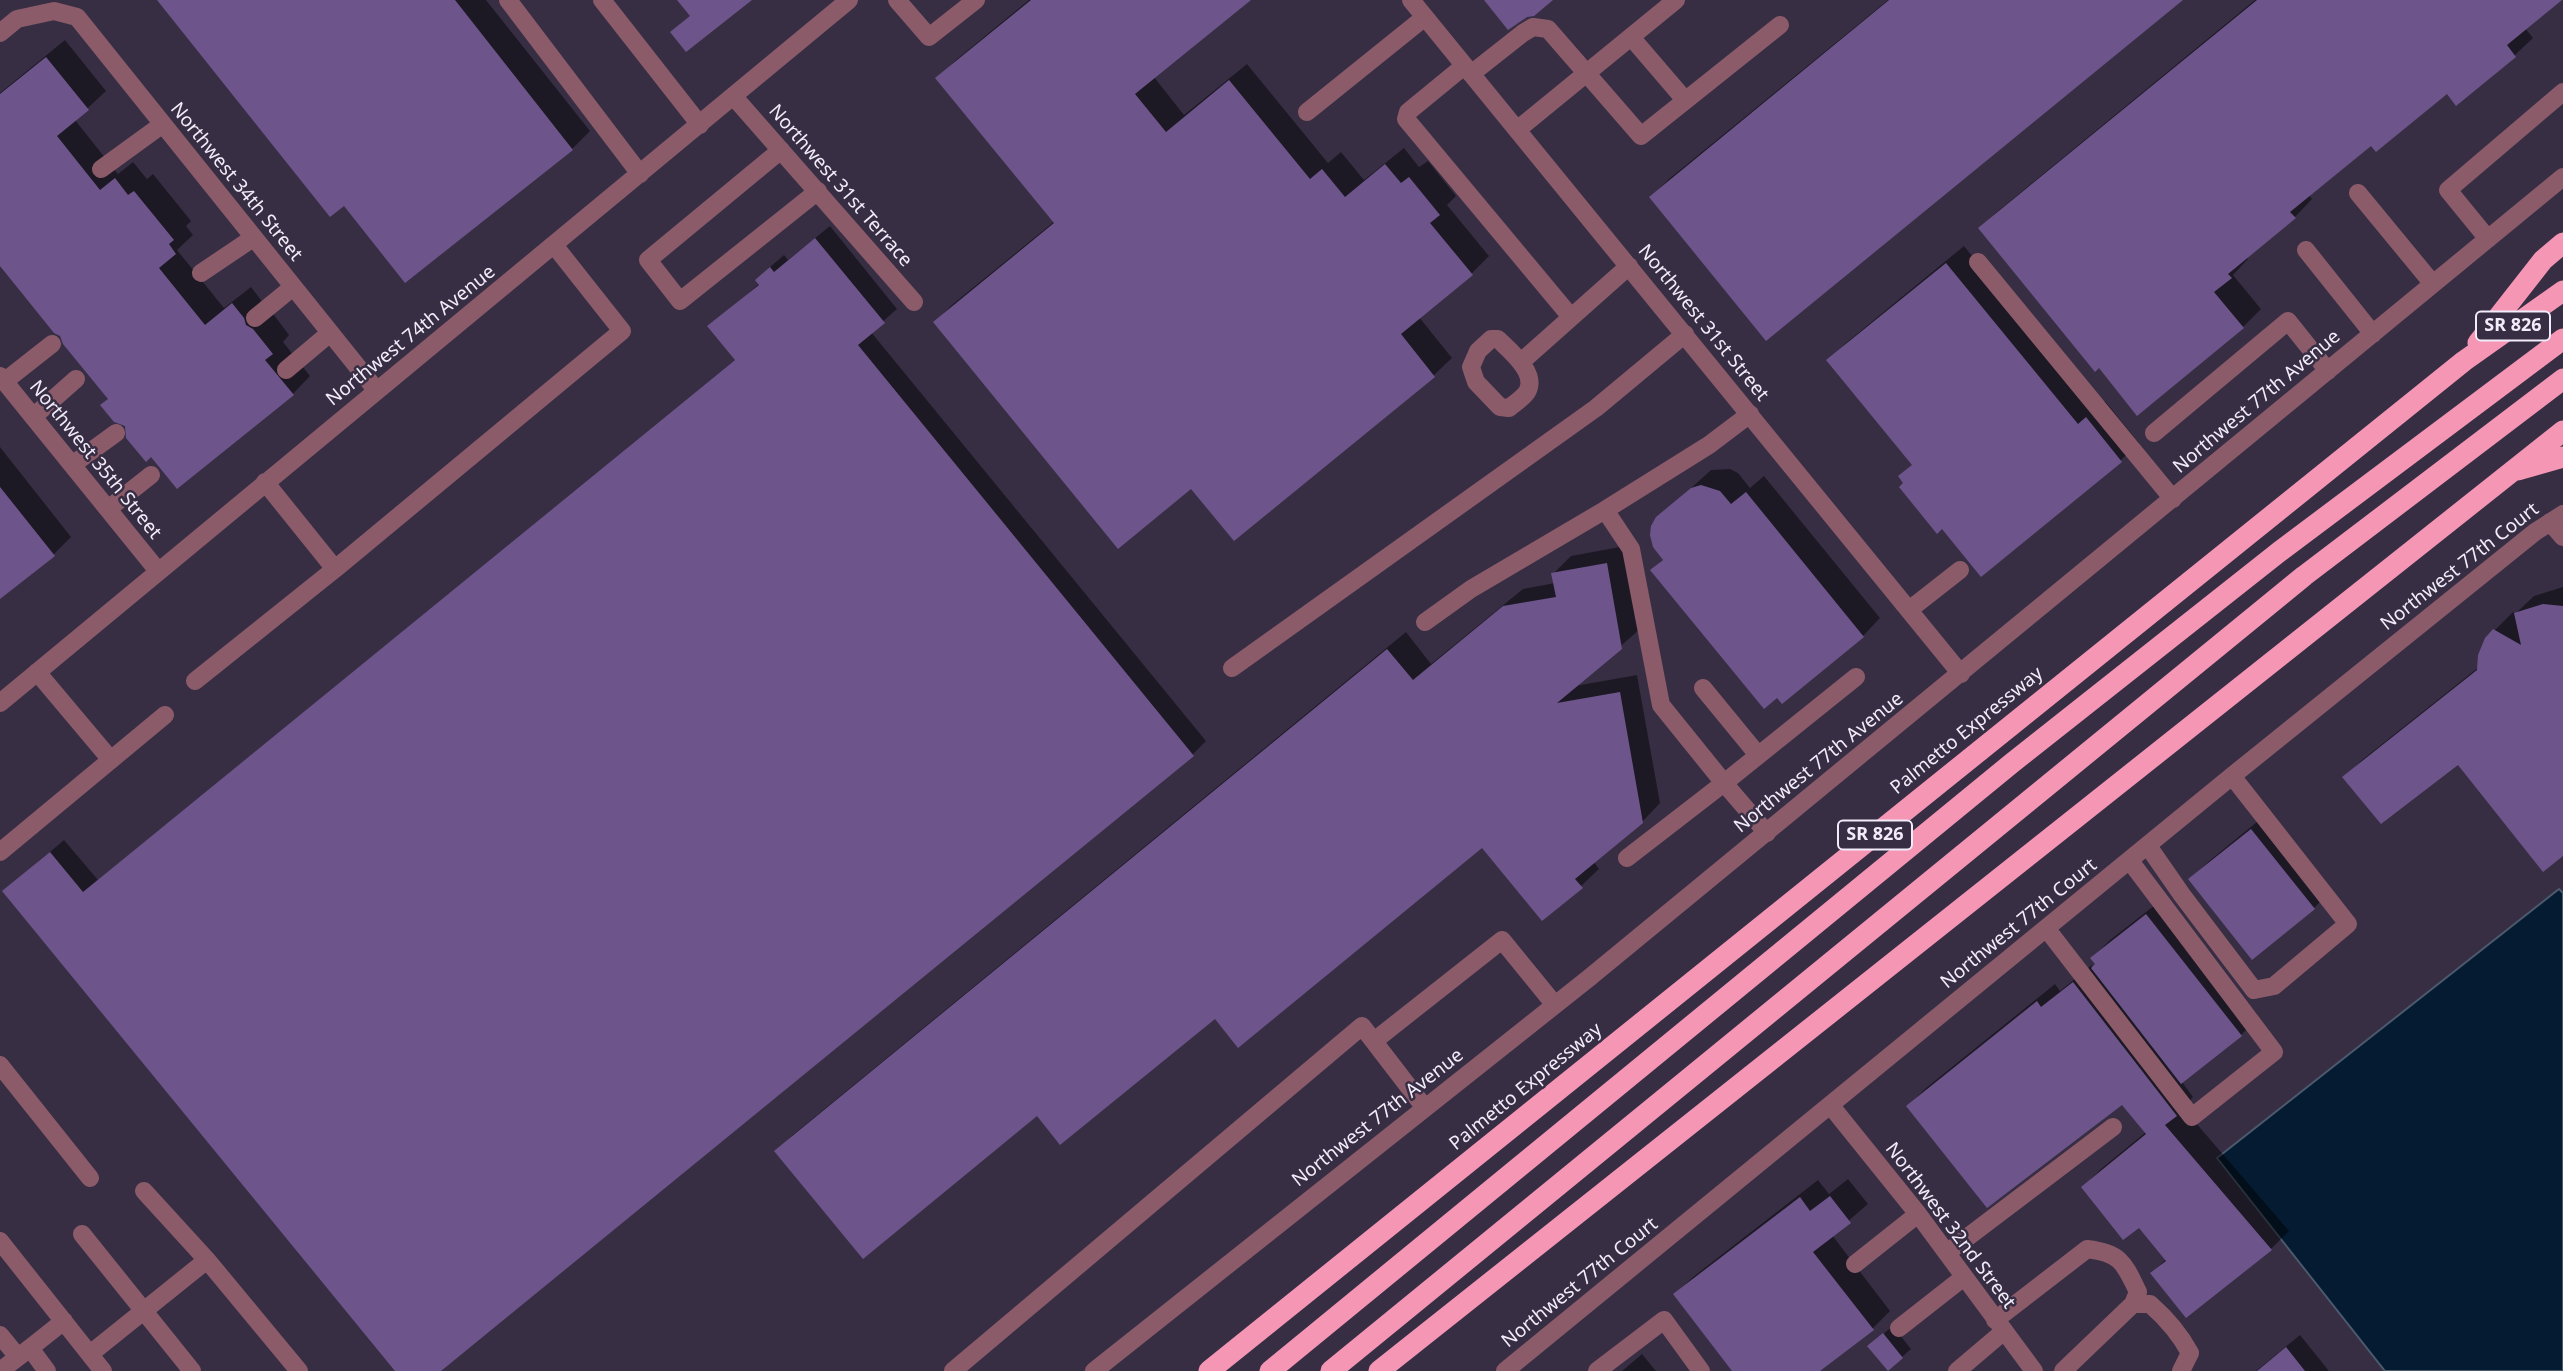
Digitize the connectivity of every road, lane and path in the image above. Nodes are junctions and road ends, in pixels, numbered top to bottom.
1 (508, 0) edge
2 (603, 0) edge
3 (849, 0) edge
4 (897, 0) edge
5 (976, 0) edge
6 (1410, 0) edge
7 (1676, 0) edge
8 (55, 6) edge
9 (1425, 17) junction
10 (1780, 24) dead end
11 (0, 33) edge
12 (1631, 37) junction
13 (1468, 70) junction
14 (1586, 73) junction
15 (2563, 93) edge
16 (734, 97) junction
17 (1685, 100) junction
18 (1307, 112) dead end
19 (163, 124) junction
20 (700, 125) junction
21 (1517, 130) junction
22 (781, 150) junction
23 (101, 169) dead end
24 (640, 174) junction
25 (2563, 177) edge
26 (818, 191) junction
27 (2358, 193) dead end
28 (253, 238) junction
29 (2488, 239) junction
30 (2563, 243) edge
31 (554, 245) junction
32 (2306, 250) dead end
33 (1979, 262) dead end
34 (1629, 266) junction
35 (201, 273) dead end
36 (2433, 284) junction
37 (293, 287) junction
38 (2563, 291) edge
39 (914, 302) dead end
40 (1571, 317) junction
41 (255, 318) dead end
42 (330, 333) junction
43 (1685, 334) junction
44 (2373, 334) junction
45 (2563, 339) edge
46 (52, 344) dead end
47 (2464, 361) junction
48 (1521, 362) dead end
49 (286, 370) dead end
50 (2328, 371) junction
51 (2, 379) edge
52 (76, 379) dead end
53 (2563, 379) edge
54 (376, 391) junction
55 (1750, 414) junction
56 (33, 417) junction
57 (2563, 430) edge
58 (116, 433) dead end
59 (2154, 433) dead end
60 (2563, 457) edge
61 (72, 465) junction
62 (2506, 474) junction
63 (151, 475) dead end
64 (265, 482) junction
65 (2173, 499) junction
66 (108, 509) junction
67 (1605, 510) junction
68 (2556, 518) edge
69 (2563, 537) edge
70 (335, 569) junction
71 (1960, 569) dead end
72 (158, 571) junction
73 (1909, 610) junction
74 (1425, 622) dead end
75 (1232, 668) dead end
76 (37, 672) junction
77 (1961, 674) junction
78 (1856, 677) dead end
79 (195, 681) dead end
80 (1703, 688) dead end
81 (3, 695) edge
82 (165, 715) dead end
83 (1758, 755) junction
84 (111, 760) junction
85 (2232, 776) junction
86 (1724, 783) junction
87 (1767, 833) junction
88 (2148, 846) junction
89 (0, 852) edge
90 (1627, 858) dead end
91 (2130, 860) junction
92 (2046, 928) junction
93 (1555, 1005) junction
94 (1374, 1041) junction
95 (0, 1065) edge
96 (1831, 1106) junction
97 (1425, 1108) junction
98 (2113, 1127) dead end
99 (90, 1178) dead end
100 (144, 1191) dead end
101 (1918, 1214) junction
102 (82, 1234) dead end
103 (0, 1241) edge
104 (1948, 1252) junction
105 (207, 1260) junction
106 (1855, 1264) dead end
107 (1964, 1277) junction
108 (2133, 1304) junction
109 (143, 1311) junction
110 (64, 1321) junction
111 (1999, 1326) junction
112 (1899, 1328) dead end
113 (0, 1335) edge
114 (24, 1353) junction
115 (90, 1354) junction
116 (965, 1367) edge
117 (0, 1371) edge
118 (47, 1371) edge
119 (103, 1371) edge
120 (192, 1371) edge
121 (299, 1371) edge
122 (1094, 1371) edge
123 (1209, 1371) edge
124 (1270, 1371) edge
125 (1331, 1371) edge
126 (1380, 1371) edge
127 (1505, 1371) edge
128 (1597, 1371) edge
129 (1701, 1371) edge
130 (1957, 1371) edge
131 (2034, 1371) edge
132 (2063, 1371) edge
133 (2181, 1371) edge

1 - 24 street
2 - 20 street
3 - 16 street, Northwest 74th Avenue
4 - 5 street
6 - 9 street, Northwest 31st Street
7 - 12 street
8 - 11 street
8 - 19 street, Northwest 34th Street
9 - 13 street, Northwest 31st Street
9 - 18 street
10 - 17 street
12 - 14 street
12 - 17 street
13 - 14 street
13 - 21 street, Northwest 31st Street
13 - 40 street
14 - 17 street
14 - 21 street
15 - 29 street
16 - 20 street, Northwest 74th Avenue
16 - 22 street, Northwest 31st Terrace
19 - 23 street
19 - 28 street, Northwest 34th Street
20 - 24 street, Northwest 74th Avenue
21 - 34 street, Northwest 31st Street
22 - 26 street, Northwest 31st Terrace
22 - 26 street
24 - 31 street, Northwest 74th Avenue
25 - 29 street, Northwest 77th Avenue
26 - 39 street, Northwest 31st Terrace
27 - 36 street
28 - 35 street
28 - 37 street, Northwest 34th Street
29 - 36 street, Northwest 77th Avenue
30 - 47 highway
31 - 54 street, Northwest 74th Avenue
31 - 70 street
32 - 44 street
33 - 65 street
34 - 40 street
34 - 43 street, Northwest 31st Street
36 - 44 street, Northwest 77th Avenue
37 - 41 street
37 - 42 street, Northwest 34th Street
38 - 47 highway, Palmetto Expressway / SR 826
40 - 48 street
42 - 49 street
42 - 54 street, Northwest 34th Street
43 - 55 street, Northwest 31st Street
43 - 75 street
44 - 50 street, Northwest 77th Avenue
45 - 124 highway
46 - 51 street
47 - 123 highway, Palmetto Expressway / SR 826
50 - 59 street
50 - 65 street, Northwest 77th Avenue
51 - 56 street, Northwest 35th Street
52 - 56 street
53 - 125 highway
54 - 64 street, Northwest 74th Avenue
55 - 67 street
55 - 73 street, Northwest 31st Street
56 - 61 street, Northwest 35th Street
57 - 62 highway
58 - 61 street
60 - 62 highway
61 - 66 street, Northwest 35th Street
62 - 126 highway
63 - 66 street
64 - 70 street
64 - 72 street, Northwest 74th Avenue
65 - 77 street, Northwest 77th Avenue
66 - 72 street, Northwest 35th Street
67 - 74 street
67 - 86 street
68 - 69 street
68 - 85 street, Northwest 77th Court
70 - 79 street
71 - 73 street
72 - 76 street, Northwest 74th Avenue
73 - 77 street, Northwest 31st Street
76 - 81 street, Northwest 74th Avenue
76 - 84 street
77 - 87 street, Northwest 77th Avenue
78 - 83 street
80 - 83 street
82 - 84 street
83 - 86 street
84 - 89 street
85 - 88 street, Northwest 77th Court
85 - 88 street
86 - 87 street
86 - 90 street
87 - 93 street, Northwest 77th Avenue
88 - 91 street, Northwest 77th Court
91 - 92 street, Northwest 77th Court
91 - 92 street
92 - 96 street, Northwest 77th Court
93 - 94 street
93 - 97 street, Northwest 77th Avenue
94 - 97 street
94 - 116 street
95 - 99 street
96 - 101 street, Northwest 32nd Street
96 - 127 street, Northwest 77th Court
97 - 122 street, Northwest 77th Avenue
98 - 104 street
100 - 105 street
101 - 104 street, Northwest 32nd Street
101 - 106 street
102 - 109 street
103 - 110 street
104 - 107 street, Northwest 32nd Street
105 - 109 street
105 - 121 street
107 - 111 street, Northwest 32nd Street
107 - 112 street
108 - 111 street
108 - 132 street
108 - 133 street
109 - 115 street
109 - 120 street
110 - 114 street
110 - 115 street
111 - 130 street
111 - 131 street, Northwest 32nd Street
113 - 114 street
114 - 117 street
114 - 118 street
115 - 119 street
128 - 129 street

